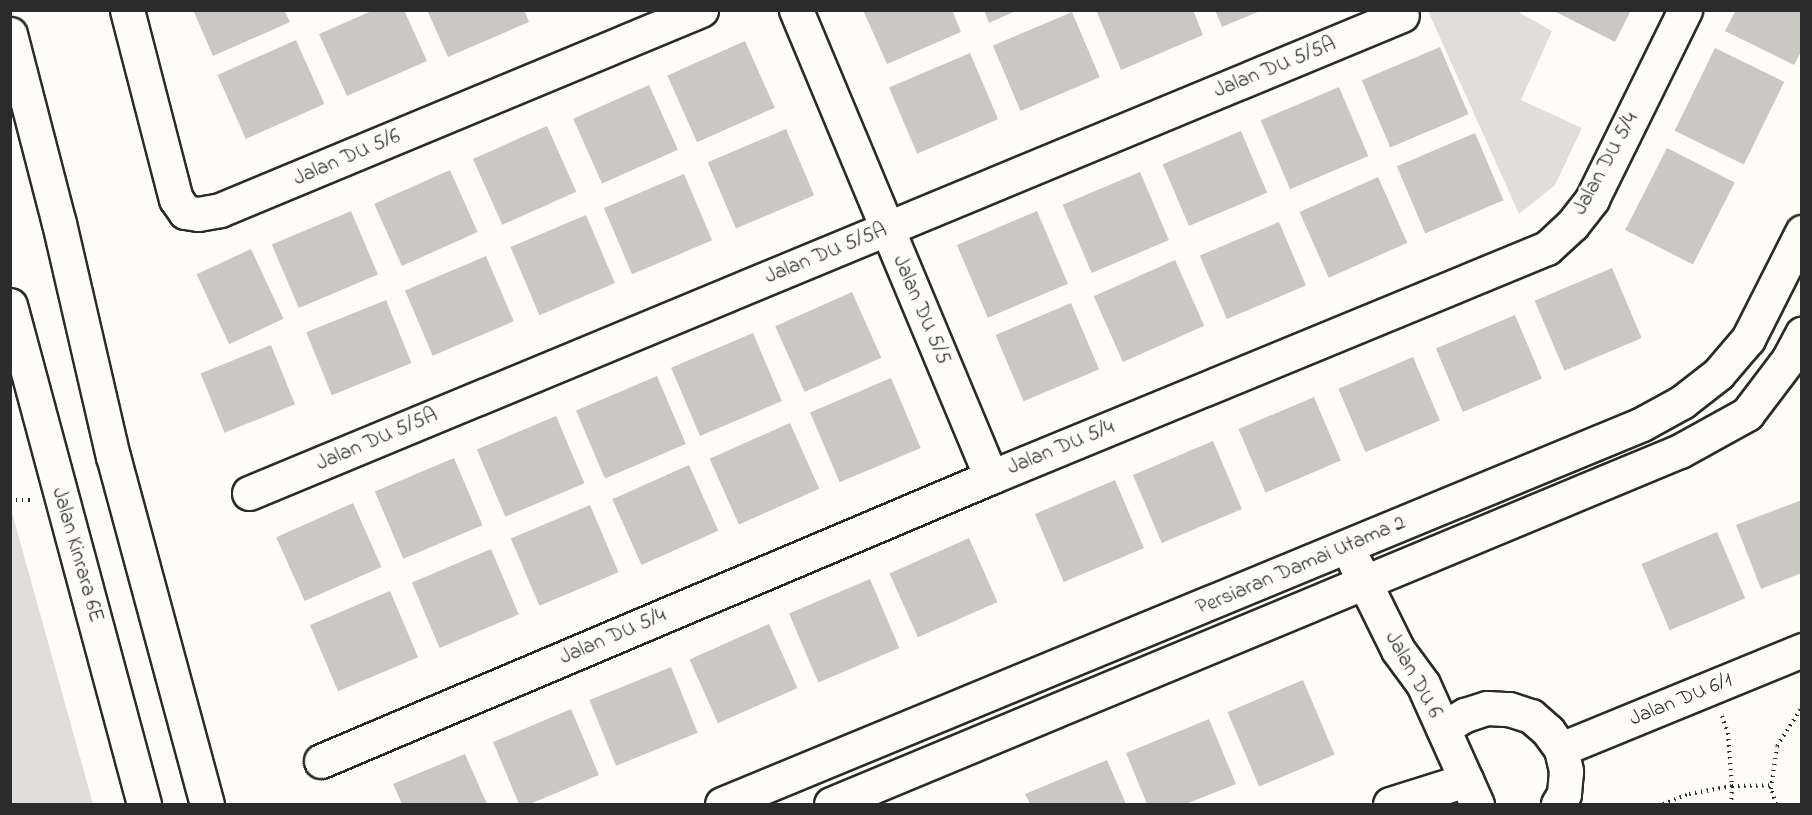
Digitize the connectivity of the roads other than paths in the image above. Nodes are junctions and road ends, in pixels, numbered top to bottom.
1 (127, 10) edge
2 (701, 10) edge
3 (795, 10) edge
4 (1685, 10) edge
5 (1402, 15) dead end
6 (10, 34) edge
7 (887, 228) junction
8 (1802, 232) edge
9 (10, 305) edge
10 (1802, 334) edge
11 (991, 477) junction
12 (249, 493) dead end
13 (1347, 546) junction
14 (1363, 583) junction
15 (1802, 651) edge
16 (1443, 728) junction
17 (1561, 749) junction
18 (321, 760) dead end
19 (1472, 792) edge
20 (144, 804) edge
21 (207, 804) edge
22 (722, 804) edge
23 (831, 804) edge
24 (1390, 804) edge
25 (1558, 804) edge

1 - 2 street, Jalan DU 5/6
3 - 7 street, Jalan DU 5/5
4 - 11 street, Jalan DU 5/4
5 - 7 street, Jalan DU 5/5A
6 - 21 street
7 - 11 street, Jalan DU 5/5
7 - 12 street, Jalan DU 5/5A
8 - 13 street, Persiaran Damai Utama 2
9 - 20 street, Jalan Kinrara 6E
10 - 14 street, Persiaran Damai Utama 2
11 - 18 street, Jalan DU 5/4
13 - 14 street, Jalan DU 6
13 - 22 street, Persiaran Damai Utama 2
14 - 16 street, Jalan DU 6
14 - 23 street, Persiaran Damai Utama 2
15 - 17 street, Jalan DU 6/1
16 - 17 street
16 - 19 street, Jalan DU 6
17 - 25 street
19 - 24 street

